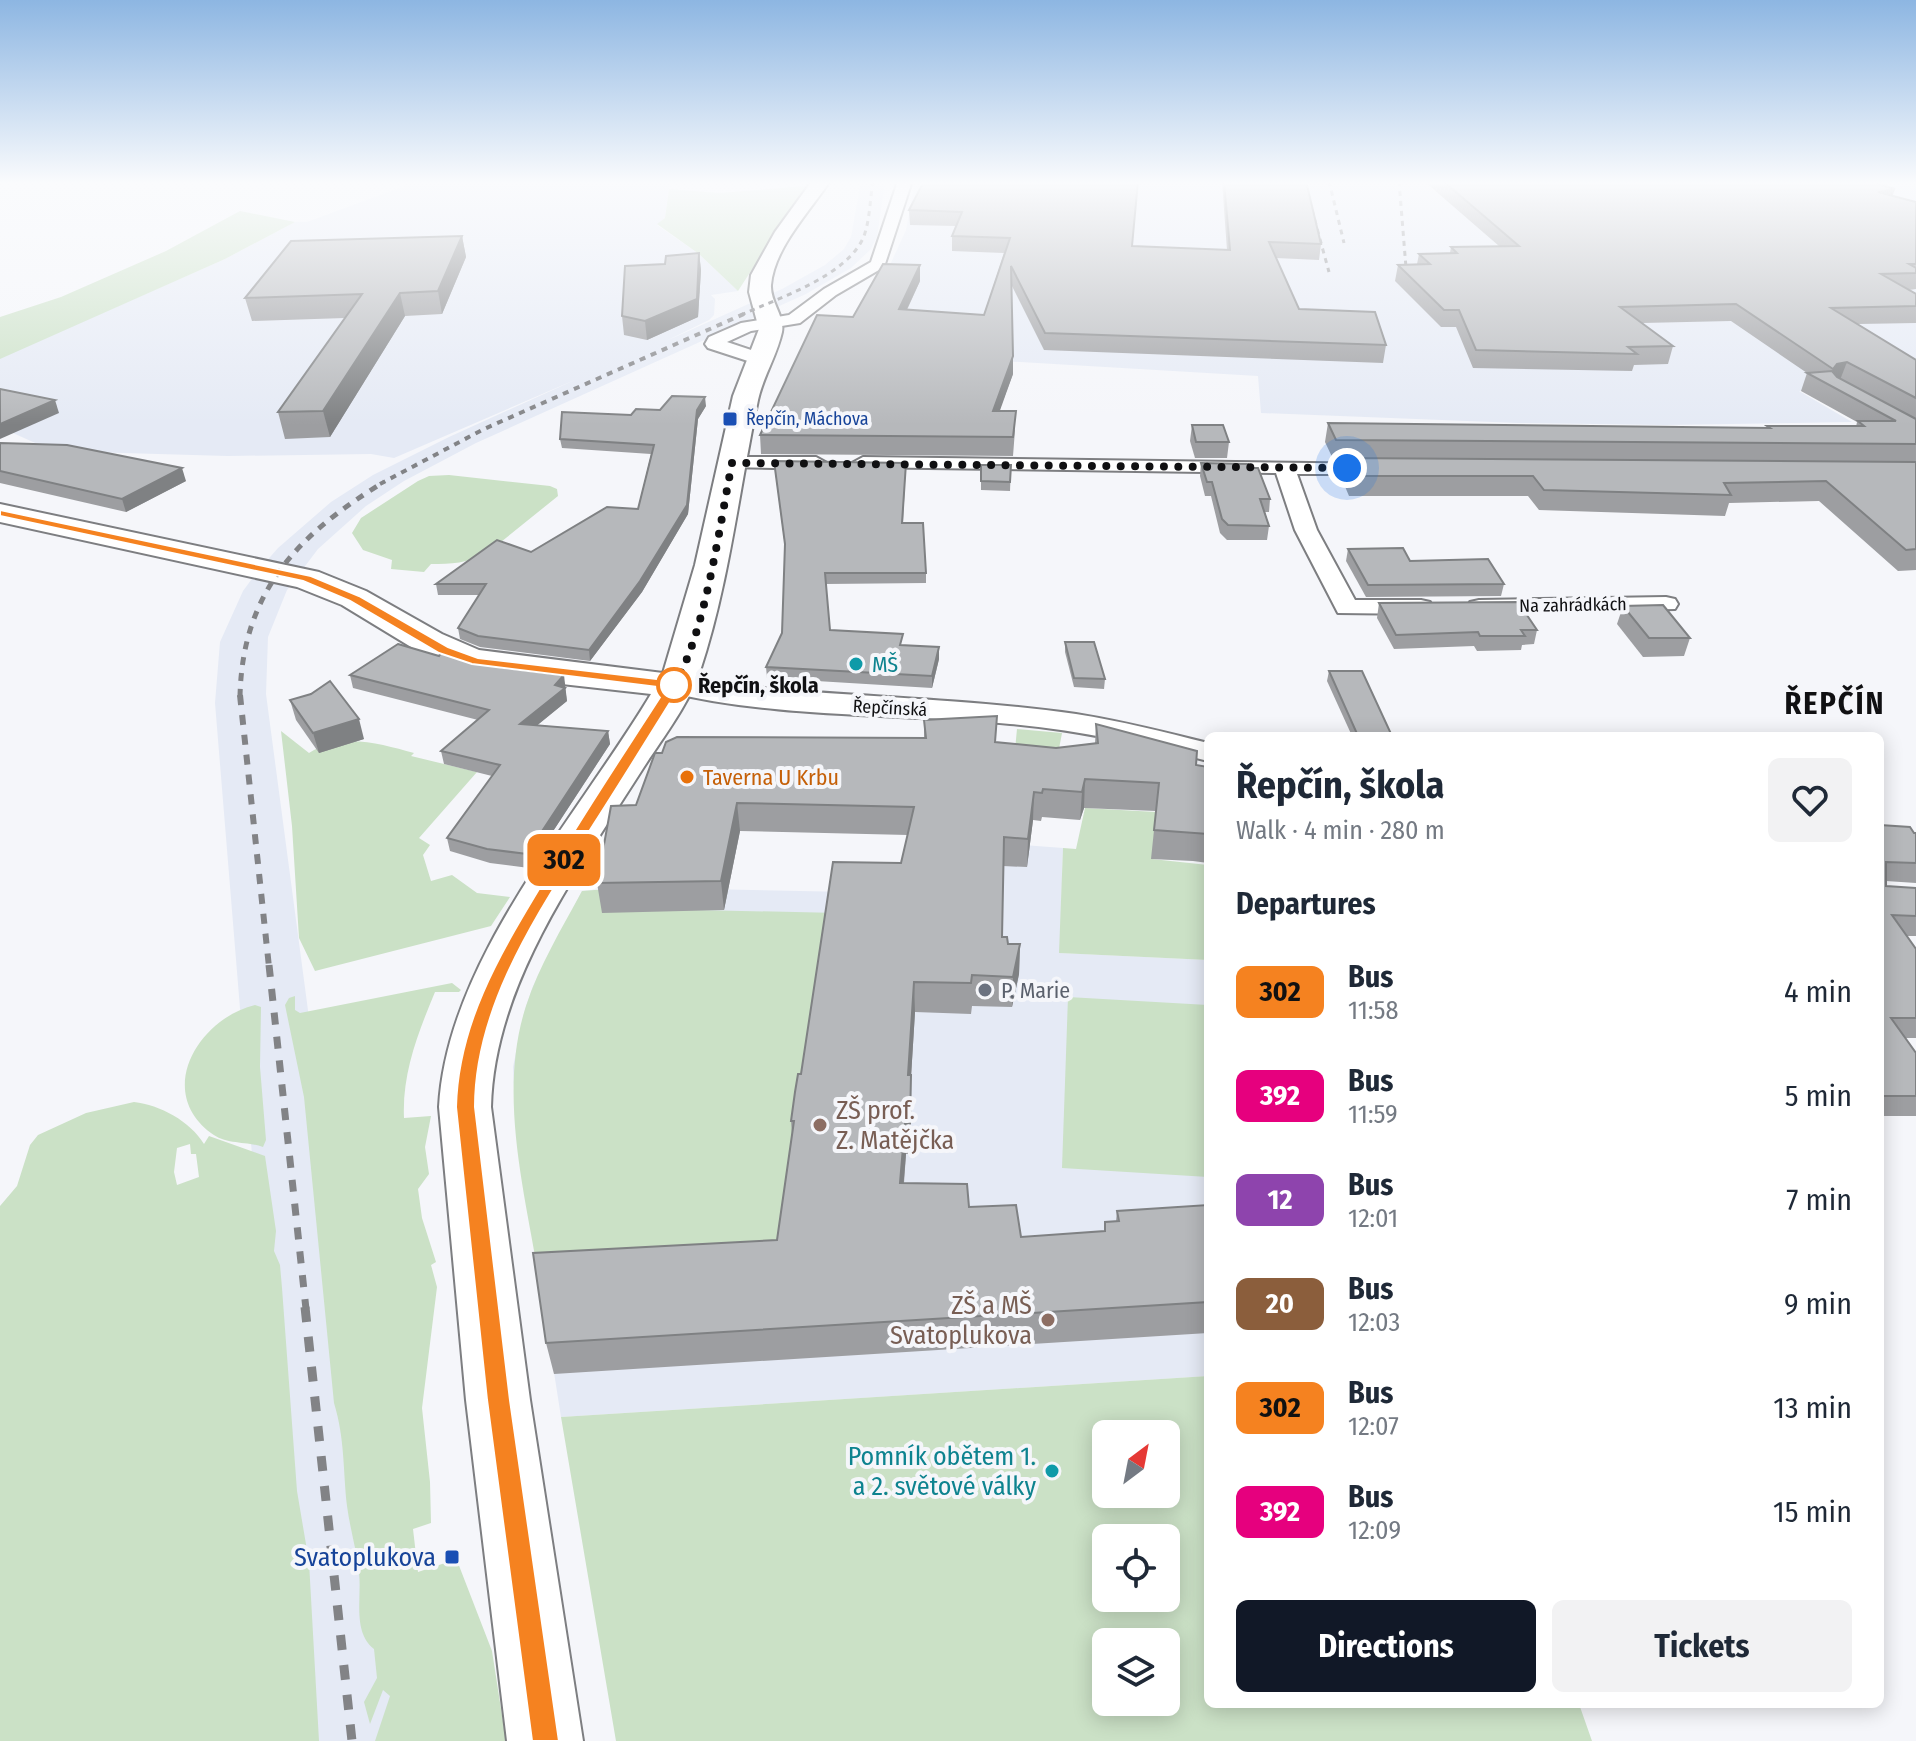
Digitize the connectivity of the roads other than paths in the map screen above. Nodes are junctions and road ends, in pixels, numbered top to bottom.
1 (769, 262) edge
2 (879, 262) edge
3 (771, 324) junction
4 (760, 359) junction
5 (742, 463) junction
6 (1284, 467) junction
7 (1410, 468) edge
8 (0, 513) edge
9 (1666, 604) edge
10 (674, 685) junction
11 (1204, 751) edge
12 (545, 1741) edge

1 - 3 main road
2 - 3 street
3 - 4 main road
3 - 4 street
4 - 5 main road
5 - 6 street
5 - 10 main road
6 - 7 street
6 - 9 street, Na zahrádkách
8 - 10 main road
10 - 11 street, Řepčínská
10 - 12 main road

